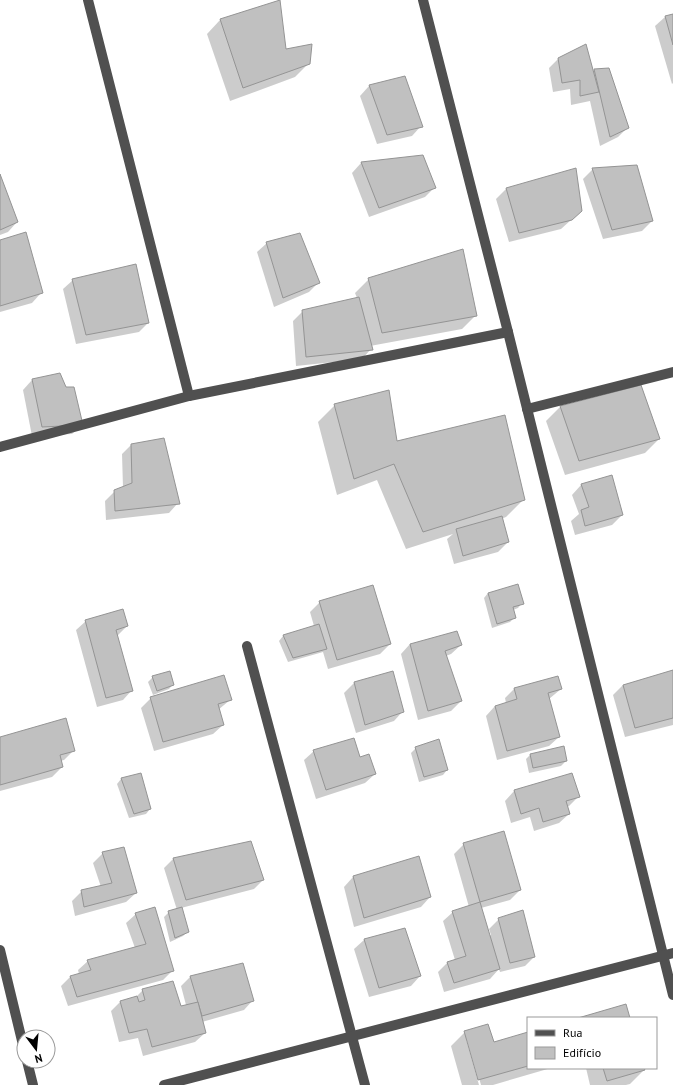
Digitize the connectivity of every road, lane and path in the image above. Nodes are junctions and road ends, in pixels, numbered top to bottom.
1 (88, 0) edge
2 (423, 0) edge
3 (508, 332) junction
4 (673, 372) edge
5 (189, 396) junction
6 (527, 409) junction
7 (0, 448) edge
8 (247, 646) dead end
9 (0, 950) edge
10 (668, 954) edge
11 (673, 996) edge
12 (19, 1029) edge
13 (352, 1036) junction
14 (29, 1069) edge
15 (33, 1085) edge
16 (164, 1085) edge
17 (365, 1085) edge

1 - 5 street
2 - 3 street
3 - 5 street
3 - 6 street
4 - 6 street
5 - 7 street
6 - 10 street
8 - 13 street
9 - 12 street
10 - 11 street
10 - 13 street
13 - 16 street
13 - 17 street
14 - 15 street

